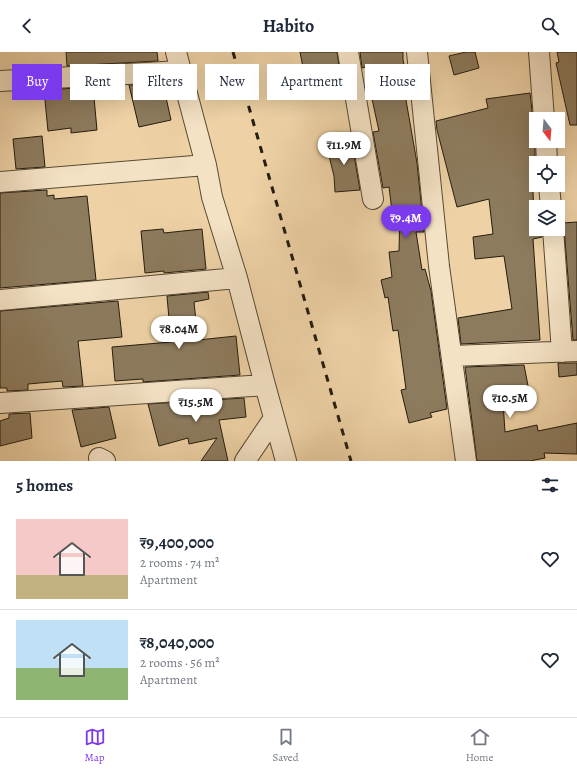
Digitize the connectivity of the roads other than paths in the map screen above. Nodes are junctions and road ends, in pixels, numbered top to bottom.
1 (176, 52) edge
2 (348, 52) edge
3 (417, 52) edge
4 (538, 52) edge
5 (179, 64) edge
6 (133, 73) edge
7 (0, 80) edge
8 (189, 100) edge
9 (543, 112) edge
10 (206, 165) junction
11 (0, 182) edge
12 (373, 198) dead end
13 (553, 236) edge
14 (237, 278) junction
15 (0, 300) edge
16 (570, 351) edge
17 (452, 356) junction
18 (265, 384) junction
19 (0, 402) edge
20 (274, 418) junction
21 (245, 461) edge
22 (286, 461) edge
23 (466, 461) edge

1 - 5 street
2 - 12 street
3 - 17 street
4 - 9 street
6 - 7 street
8 - 10 street
10 - 11 street
10 - 14 street
13 - 16 street
14 - 15 street
14 - 18 street
16 - 17 street
17 - 23 street
18 - 19 street
18 - 20 street
20 - 21 street
20 - 22 street

